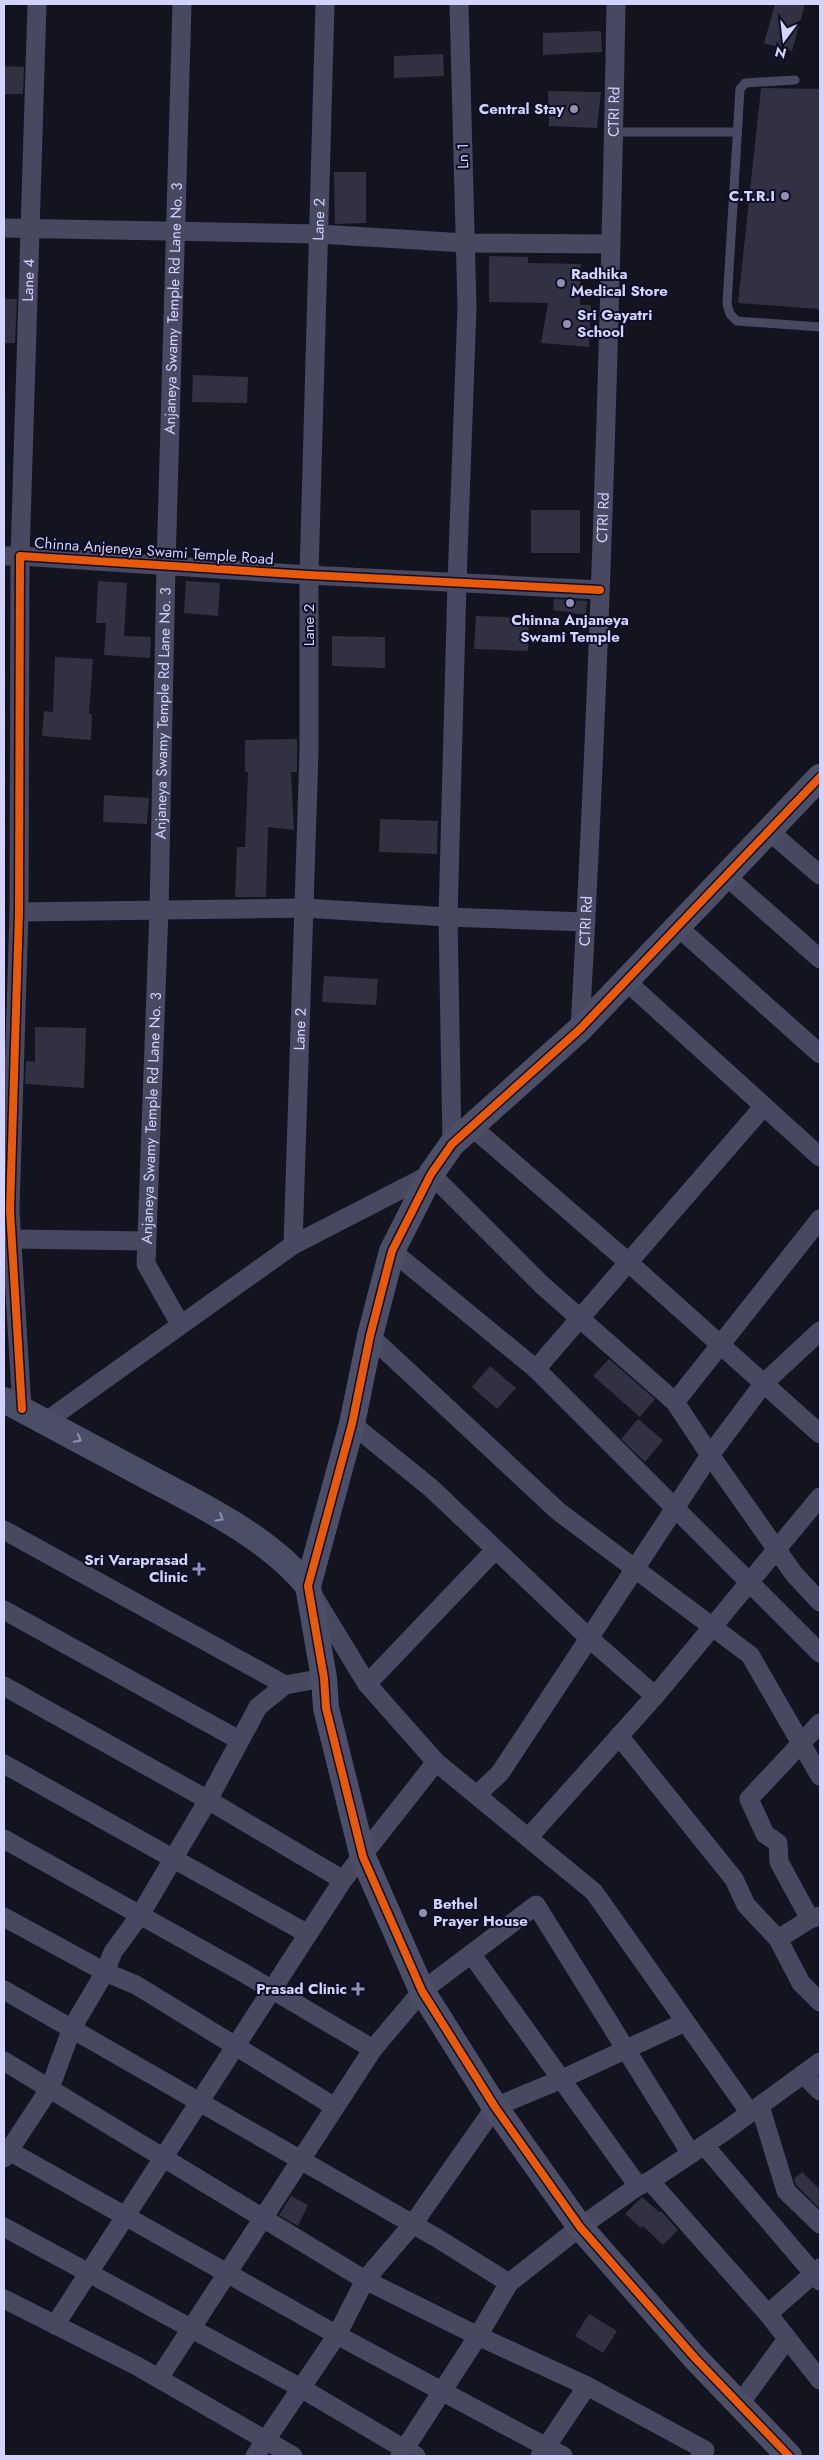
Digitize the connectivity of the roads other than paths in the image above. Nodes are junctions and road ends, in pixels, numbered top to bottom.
1 (37, 4) edge
2 (182, 4) edge
3 (325, 4) edge
4 (459, 4) edge
5 (616, 4) edge
6 (795, 80) dead end
7 (614, 132) junction
8 (736, 132) junction
9 (4, 228) edge
10 (30, 229) junction
11 (175, 233) junction
12 (319, 234) junction
13 (465, 243) junction
14 (611, 244) junction
15 (820, 327) edge
16 (12, 556) edge
17 (166, 565) junction
18 (309, 575) junction
19 (456, 583) junction
20 (600, 590) junction
21 (820, 778) edge
22 (769, 831) junction
23 (820, 875) edge
24 (726, 876) junction
25 (304, 908) junction
26 (159, 909) junction
27 (19, 912) junction
28 (448, 917) junction
29 (586, 922) junction
30 (678, 927) junction
31 (820, 959) edge
32 (626, 981) junction
33 (580, 1029) junction
34 (820, 1054) edge
35 (764, 1106) junction
36 (471, 1126) junction
37 (452, 1144) junction
38 (820, 1156) edge
39 (430, 1174) junction
40 (7, 1210) edge
41 (820, 1219) edge
42 (13, 1239) junction
43 (146, 1241) junction
44 (293, 1245) junction
45 (392, 1251) junction
46 (628, 1262) junction
47 (580, 1318) junction
48 (180, 1324) junction
49 (820, 1331) edge
50 (370, 1336) junction
51 (721, 1344) junction
52 (536, 1368) junction
53 (764, 1383) junction
54 (676, 1402) junction
55 (10, 1409) edge
56 (45, 1422) junction
57 (352, 1424) junction
58 (820, 1434) edge
59 (710, 1455) junction
60 (820, 1497) edge
61 (675, 1508) junction
62 (4, 1530) edge
63 (777, 1549) junction
64 (495, 1550) junction
65 (635, 1568) junction
66 (750, 1582) junction
67 (308, 1586) junction
68 (820, 1602) edge
69 (4, 1610) edge
70 (712, 1627) junction
71 (589, 1638) junction
72 (820, 1653) edge
73 (324, 1678) junction
74 (367, 1684) junction
75 (285, 1685) junction
76 (4, 1686) edge
77 (655, 1696) junction
78 (820, 1723) edge
79 (619, 1736) junction
80 (239, 1740) junction
81 (801, 1743) junction
82 (436, 1762) junction
83 (4, 1764) edge
84 (820, 1776) edge
85 (477, 1795) junction
86 (208, 1800) junction
87 (528, 1838) junction
88 (4, 1839) edge
89 (173, 1857) junction
90 (363, 1857) junction
91 (343, 1880) junction
92 (140, 1915) junction
93 (4, 1917) edge
94 (815, 1917) edge
95 (308, 1934) junction
96 (778, 1940) junction
97 (472, 1955) junction
98 (105, 1972) junction
99 (4, 1990) edge
100 (272, 1990) junction
101 (422, 1991) junction
102 (820, 2002) edge
103 (685, 2022) junction
104 (73, 2029) junction
105 (236, 2046) junction
106 (373, 2049) junction
107 (626, 2050) junction
108 (4, 2061) edge
109 (820, 2062) edge
110 (803, 2074) junction
111 (562, 2080) junction
112 (50, 2088) junction
113 (820, 2091) edge
114 (200, 2101) junction
115 (335, 2107) junction
116 (495, 2107) junction
117 (755, 2109) junction
118 (697, 2149) junction
119 (5, 2152) edge
120 (164, 2158) junction
121 (301, 2160) junction
122 (644, 2184) junction
123 (126, 2217) junction
124 (262, 2219) junction
125 (413, 2224) junction
126 (820, 2224) edge
127 (4, 2227) edge
128 (580, 2227) junction
129 (89, 2273) junction
130 (227, 2273) junction
131 (818, 2275) edge
132 (365, 2280) junction
133 (509, 2283) junction
134 (4, 2299) edge
135 (768, 2314) junction
136 (55, 2325) junction
137 (191, 2329) junction
138 (337, 2335) junction
139 (478, 2336) junction
140 (787, 2339) junction
141 (159, 2378) junction
142 (820, 2380) edge
143 (587, 2386) junction
144 (301, 2388) junction
145 (442, 2391) junction
146 (739, 2406) junction
147 (265, 2440) junction
148 (543, 2451) edge
149 (407, 2454) edge
150 (255, 2456) edge
151 (293, 2456) edge
152 (563, 2456) edge
153 (700, 2456) edge
154 (789, 2456) edge

1 - 10 street, Lane 4
2 - 11 street, Anjaneya Swamy Temple Rd Lane No. 3
3 - 12 street, Lane 2
4 - 13 street, Ln 1
5 - 7 street, CTRI Rd
6 - 8 lane
7 - 8 lane
7 - 14 street, CTRI Rd
8 - 15 lane
9 - 10 street
10 - 11 street
10 - 16 street, Lane 4
11 - 12 street
11 - 17 street, Anjaneya Swamy Temple Rd Lane No. 3
12 - 13 street
12 - 18 street, Lane 2
13 - 14 street
13 - 19 street, Ln 1
14 - 20 street, CTRI Rd
16 - 17 street, Chinna Anjeneya Swami Temple Road
16 - 27 street, Chinna Anjeneya Swami Temple Road
17 - 18 street, Chinna Anjeneya Swami Temple Road
17 - 26 street, Anjaneya Swamy Temple Rd Lane No. 3
18 - 19 street, Chinna Anjeneya Swami Temple Road
18 - 25 street, Lane 2
19 - 20 street, Chinna Anjeneya Swami Temple Road
19 - 28 street, Ln 1
20 - 29 street, CTRI Rd
21 - 22 street
22 - 23 street
22 - 24 street
24 - 30 street
24 - 31 street
25 - 26 street
25 - 28 street
25 - 44 street, Lane 2
26 - 27 street
26 - 43 street, Anjaneya Swamy Temple Rd Lane No. 3
27 - 40 street, Chinna Anjeneya Swami Temple Road
28 - 29 street
28 - 37 street, Ln 1
29 - 33 street, CTRI Rd
30 - 32 street
30 - 34 street
32 - 33 street
32 - 35 street
33 - 36 street
35 - 38 street
35 - 46 street
36 - 37 street
36 - 46 street
37 - 39 street
39 - 44 street
39 - 45 street
39 - 47 street
40 - 42 street, Chinna Anjeneya Swami Temple Road
41 - 51 street
42 - 43 street
42 - 55 street, Chinna Anjeneya Swami Temple Road
43 - 48 street, Anjaneya Swamy Temple Rd Lane No. 3
44 - 48 street
45 - 50 street
45 - 52 street
46 - 47 street
46 - 51 street
47 - 52 street
47 - 54 street
48 - 56 street
49 - 53 street
50 - 57 street
50 - 65 street
51 - 53 street
51 - 54 street
52 - 61 street
53 - 58 street
53 - 59 street
54 - 59 street
55 - 56 street
55 - 67 street
56 -> 67 street
57 - 64 street
57 - 67 street
59 - 61 street
59 - 63 street
60 - 63 street
61 - 65 street
61 - 66 street
62 - 75 street
63 - 66 street
63 - 68 street
64 - 71 street
64 - 74 street
65 - 70 street
65 - 71 street
66 - 70 street
66 - 72 street
67 - 73 street
67 - 74 street
69 - 80 street
70 - 77 street
70 - 81 street
71 - 77 street
71 - 85 street
73 - 75 street
73 - 90 street
74 - 82 street
75 - 80 street
76 - 86 street
77 - 79 street
78 - 81 street
79 - 87 street
79 - 96 street
80 - 86 street
81 - 84 street
81 - 94 street
82 - 85 street
82 - 90 street
83 - 89 street
85 - 87 street
86 - 89 street
86 - 91 street
87 - 103 street
88 - 92 street
89 - 92 street
89 - 95 street
90 - 91 street
90 - 101 street
91 - 95 street
92 - 98 street
92 - 100 street
93 - 98 street
94 - 96 street
95 - 100 street
96 - 102 street
97 - 101 street
97 - 107 street
97 - 111 street
98 - 104 street
98 - 105 street
99 - 104 street
100 - 105 street
100 - 106 street
101 - 106 street
101 - 116 street
103 - 107 street
103 - 117 street
104 - 112 street
104 - 114 street
105 - 114 street
105 - 115 street
106 - 115 street
107 - 111 street
107 - 118 street
108 - 112 street
109 - 110 street
110 - 113 street
110 - 117 street
111 - 116 street
111 - 122 street
112 - 119 street
112 - 120 street
114 - 120 street
114 - 121 street
115 - 121 street
116 - 125 street
116 - 128 street
117 - 118 street
117 - 126 street
118 - 122 street
118 - 131 street
119 - 123 street
120 - 123 street
120 - 124 street
121 - 124 street
121 - 125 street
122 - 128 street
122 - 135 street
123 - 129 street
123 - 130 street
124 - 130 street
124 - 132 street
125 - 132 street
125 - 133 street
127 - 129 street
128 - 133 street
128 - 146 street
129 - 136 street
129 - 137 street
130 - 137 street
130 - 138 street
131 - 135 street
132 - 138 street
132 - 139 street
133 - 139 street
134 - 136 street
135 - 140 street
136 - 141 street
137 - 141 street
137 - 144 street
138 - 144 street
138 - 145 street
139 - 143 street
139 - 145 street
140 - 142 street
140 - 146 street
141 - 147 street
143 - 148 street
143 - 153 street
144 - 147 street
144 - 149 street
145 - 148 street
145 - 149 street
146 - 154 street
147 - 150 street
147 - 151 street
148 - 152 street

